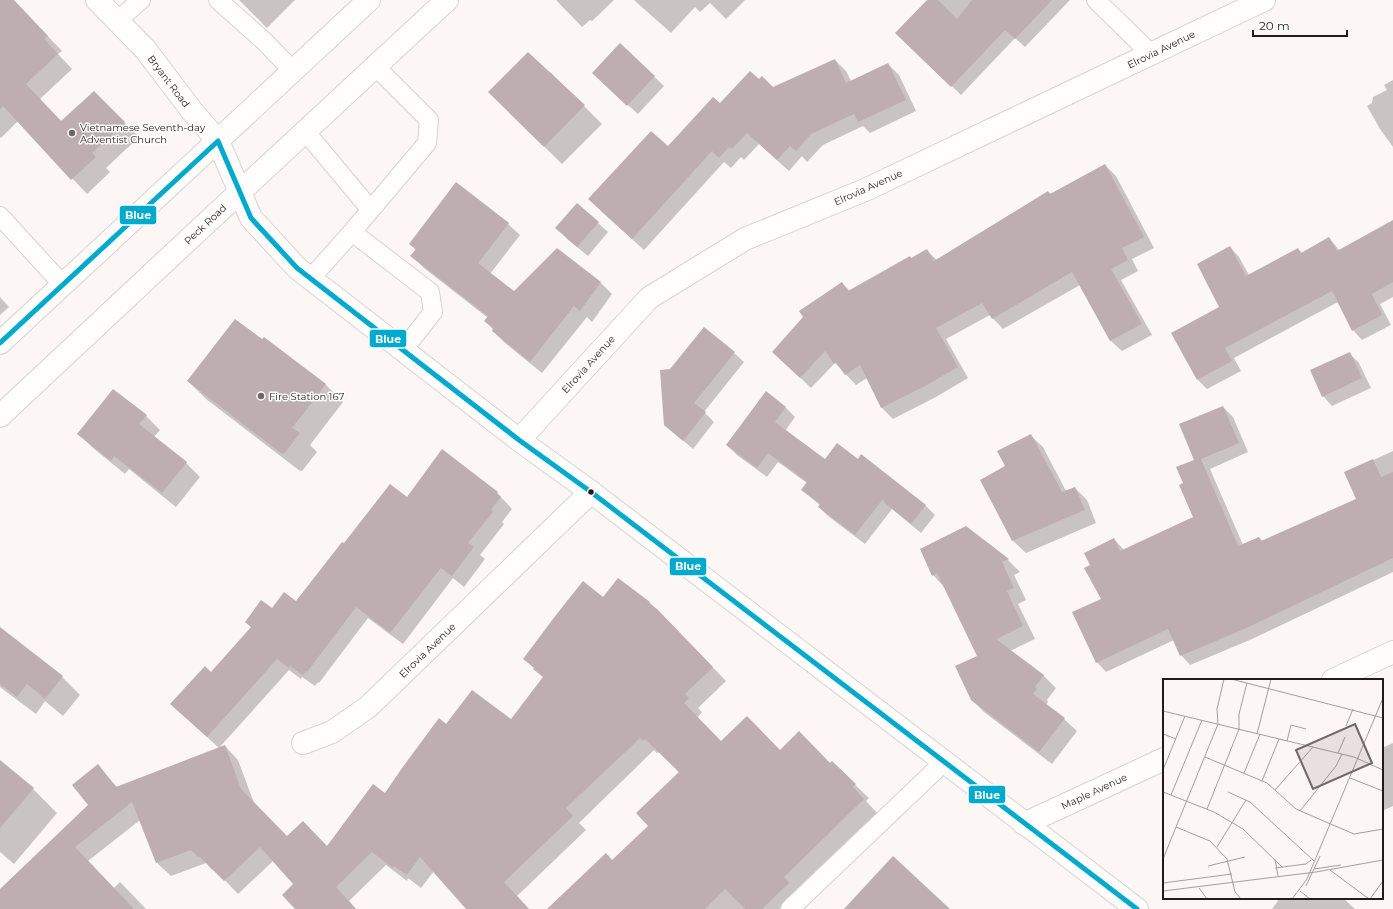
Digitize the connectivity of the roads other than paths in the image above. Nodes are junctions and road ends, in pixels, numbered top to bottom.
1 (97, 0) edge
2 (141, 0) edge
3 (218, 0) edge
4 (369, 0) edge
5 (447, 0) edge
6 (1096, 0) edge
7 (1264, 0) edge
8 (117, 20) junction
9 (1151, 54) junction
10 (375, 66) junction
11 (293, 71) junction
12 (305, 131) junction
13 (218, 141) junction
14 (240, 192) junction
15 (370, 209) junction
16 (0, 216) edge
17 (352, 232) junction
18 (311, 278) junction
19 (62, 285) junction
20 (0, 343) edge
21 (403, 350) junction
22 (0, 416) edge
23 (519, 440) junction
24 (591, 492) junction
25 (1393, 652) edge
26 (1335, 679) edge
27 (303, 743) dead end
28 (1163, 759) edge
29 (944, 762) junction
30 (1024, 824) junction
31 (790, 909) edge
32 (1136, 909) edge

1 - 8 street, Bryant Road
2 - 8 lane
3 - 11 lane
4 - 11 street
5 - 10 street, Peck Road
6 - 9 lane
7 - 9 street, Elrovia Avenue
8 - 13 street, Bryant Road
9 - 23 street, Elrovia Avenue
10 - 12 street, Peck Road
10 - 15 lane
11 - 13 street
12 - 14 street, Peck Road
12 - 15 lane
13 - 14 street, Bryant Road
13 - 19 street
14 - 18 street, Bryant Road
14 - 22 street, Peck Road
15 - 17 lane
16 - 19 lane
17 - 18 lane
17 - 21 lane
18 - 21 street, Bryant Road
19 - 20 street
21 - 23 street, Bryant Road
23 - 24 street, Bryant Road
24 - 27 street, Elrovia Avenue
24 - 29 street, Bryant Road
25 - 26 street
28 - 30 street, Maple Avenue
29 - 30 street, Bryant Road
29 - 31 lane
30 - 32 street, Bryant Road

